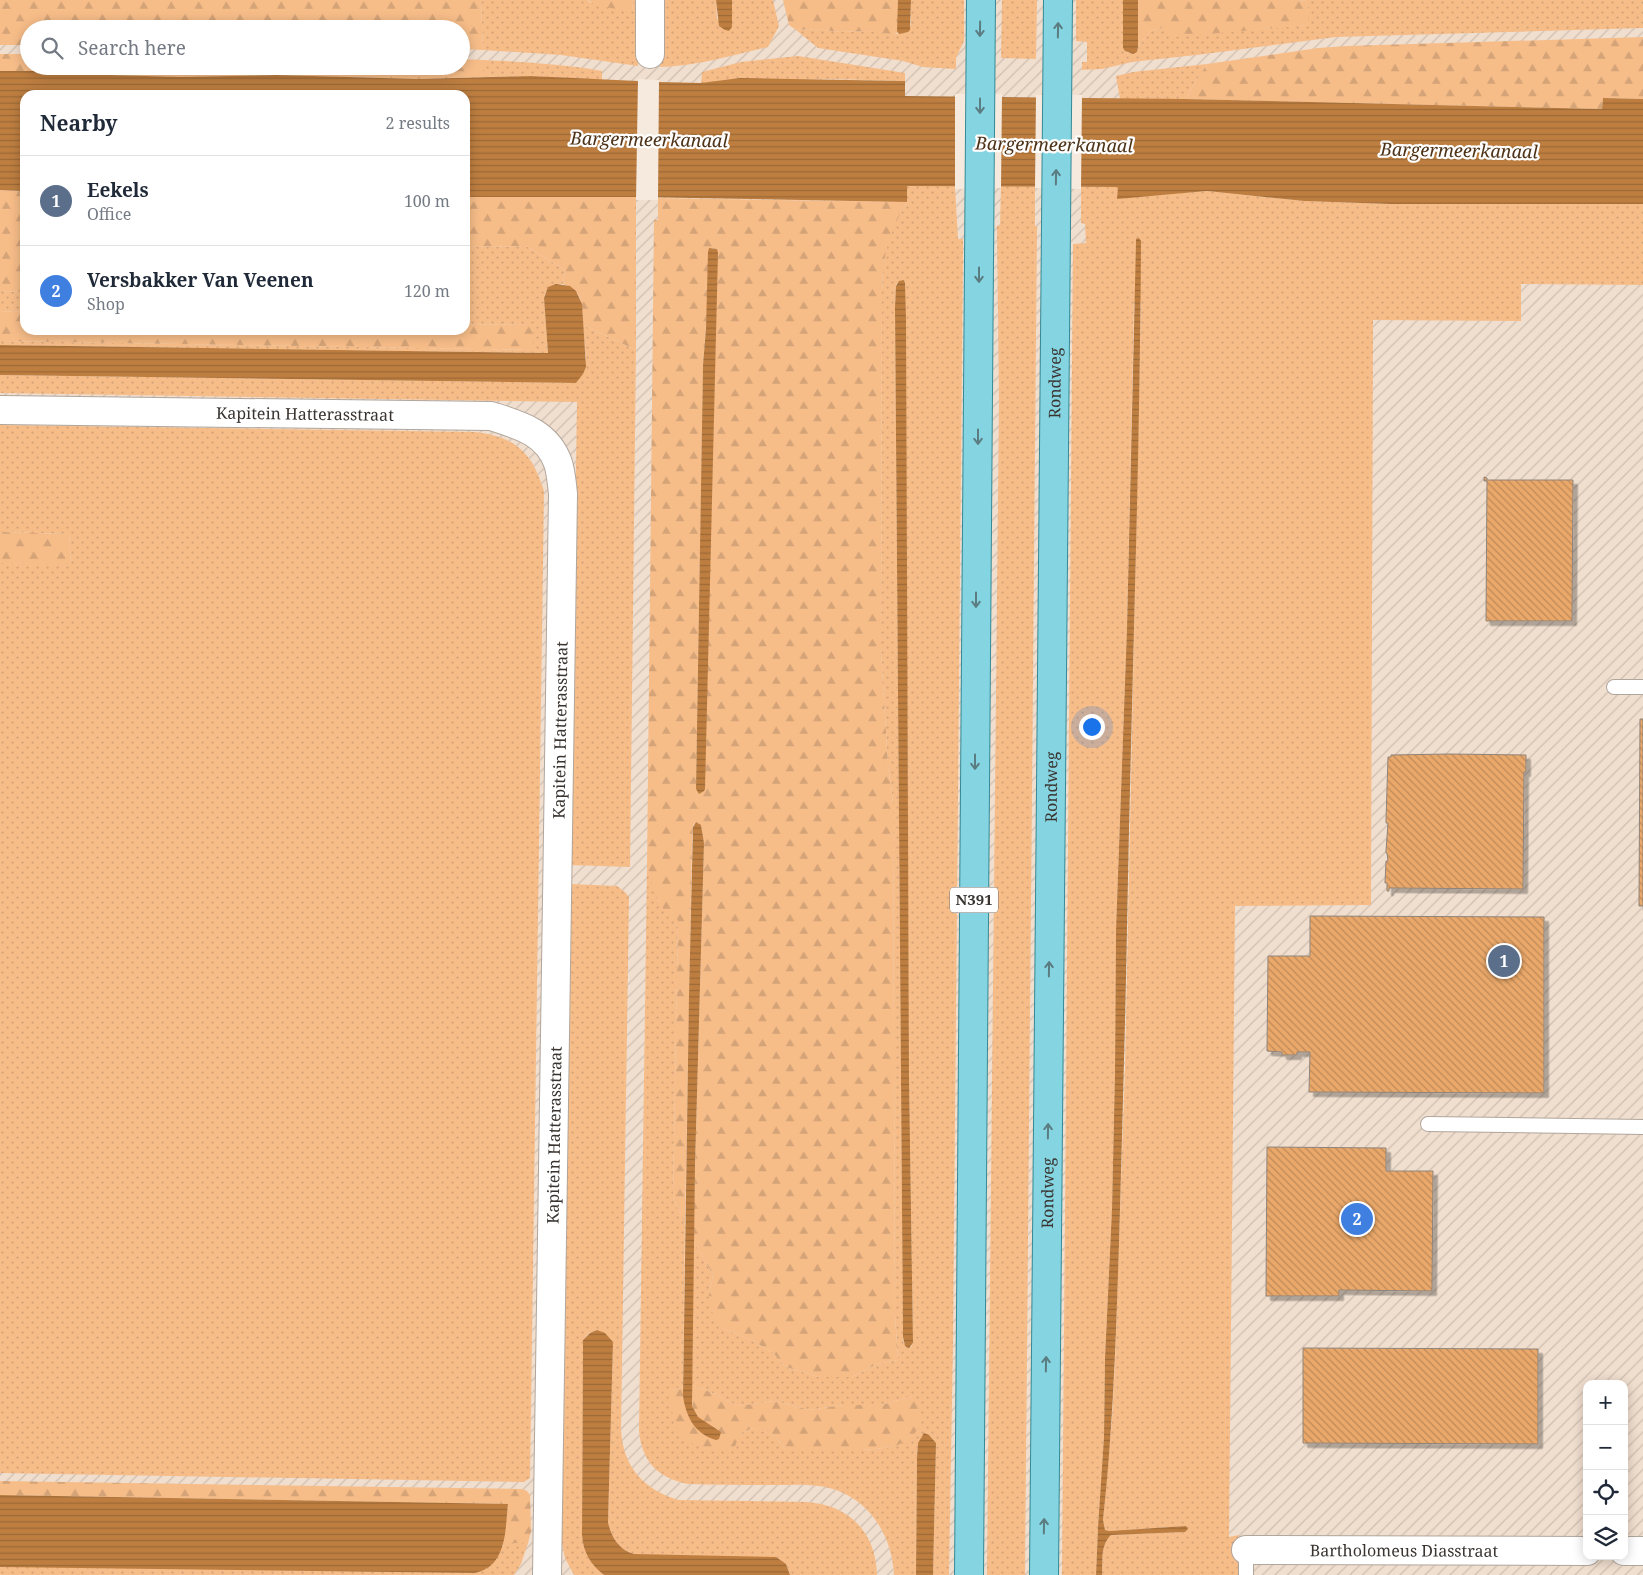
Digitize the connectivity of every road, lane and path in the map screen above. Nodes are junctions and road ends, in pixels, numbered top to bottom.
1 (650, 0) edge
2 (981, 0) edge
3 (1058, 0) edge
4 (650, 54) dead end
5 (0, 410) edge
6 (1614, 687) dead end
7 (1643, 687) edge
8 (1428, 1124) dead end
9 (1643, 1127) edge
10 (1583, 1551) edge
11 (1628, 1551) edge
12 (1643, 1551) edge
13 (1246, 1562) edge
14 (548, 1575) edge
15 (969, 1575) edge
16 (1044, 1575) edge

1 - 4 street
2 -> 15 main road, N391
16 -> 3 main road, Rondweg
5 - 14 street, Kapitein Hatterasstraat
6 - 7 lane
8 - 9 lane
10 - 13 street, Bartholomeus Diasstraat
11 - 12 street

